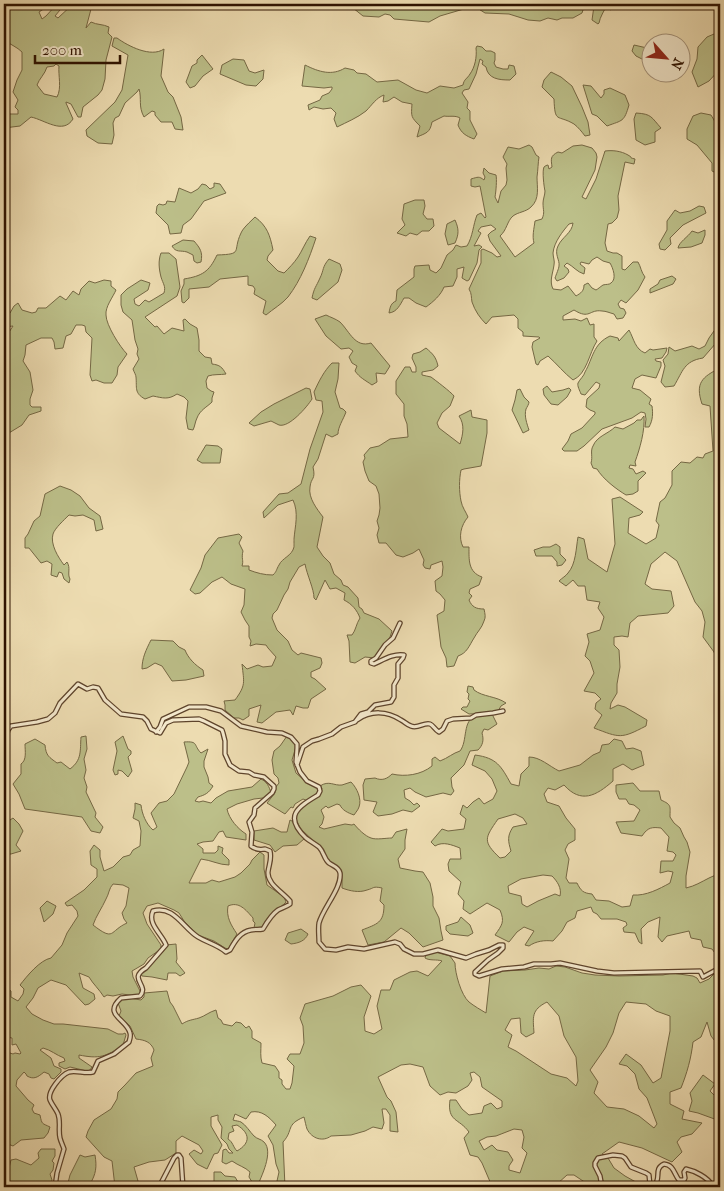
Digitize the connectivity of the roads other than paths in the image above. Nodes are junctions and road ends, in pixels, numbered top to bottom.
1 (400, 624) dead end
2 (503, 711) dead end
3 (355, 722) junction
4 (156, 732) junction
5 (4, 746) edge
6 (297, 766) junction
7 (720, 970) edge
8 (55, 1187) edge
9 (159, 1187) edge
10 (183, 1187) edge
11 (602, 1187) edge
12 (712, 1187) edge

1 - 3 street
2 - 3 street
3 - 6 street
4 - 5 street
4 - 6 street
4 - 8 street
6 - 7 street
9 - 10 street
11 - 12 street

